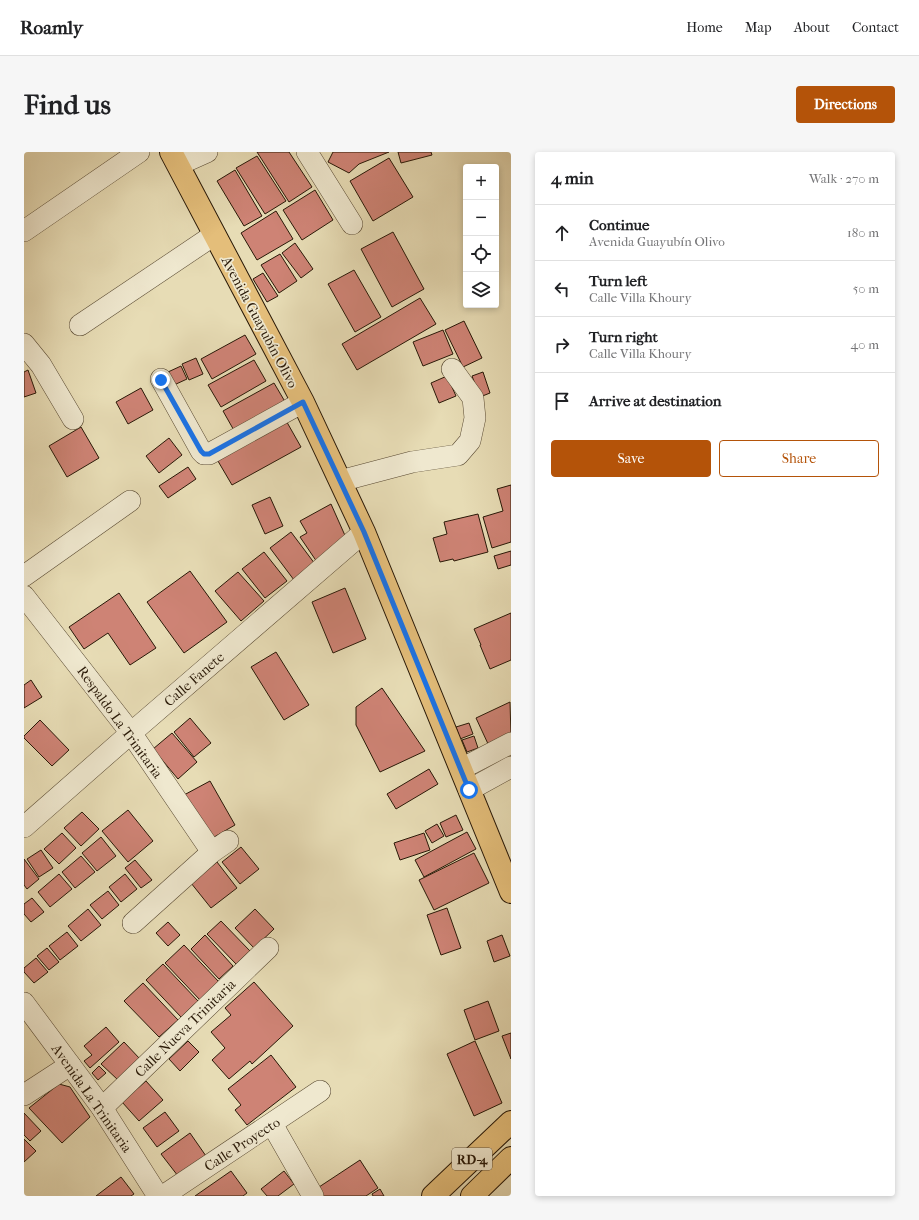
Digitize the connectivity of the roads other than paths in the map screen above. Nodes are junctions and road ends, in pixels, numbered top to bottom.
1 (139, 152) edge
2 (207, 152) edge
3 (307, 152) edge
4 (174, 159) edge
5 (352, 224) dead end
6 (24, 231) edge
7 (214, 235) junction
8 (80, 325) dead end
9 (24, 344) edge
10 (452, 369) dead end
11 (161, 380) dead end
12 (303, 402) junction
13 (73, 419) dead end
14 (340, 481) junction
15 (130, 501) dead end
16 (364, 532) junction
17 (24, 576) edge
18 (24, 596) edge
19 (131, 733) junction
20 (511, 743) edge
21 (511, 767) edge
22 (461, 770) junction
23 (469, 790) junction
24 (24, 827) edge
25 (511, 892) edge
26 (133, 923) dead end
27 (268, 948) dead end
28 (24, 1003) edge
29 (70, 1065) junction
30 (320, 1091) dead end
31 (24, 1096) edge
32 (102, 1108) junction
33 (511, 1122) edge
34 (272, 1124) junction
35 (511, 1158) edge
36 (158, 1196) edge
37 (163, 1196) edge
38 (312, 1196) edge
39 (433, 1196) edge
40 (472, 1196) edge

1 - 6 street
2 - 4 street
3 - 5 street
4 - 7 main road, Avenida Guayubín Olivo
7 - 8 street
7 - 12 main road, Avenida Guayubín Olivo
9 - 13 street
10 - 14 street
11 - 12 street
12 - 14 main road, Avenida Guayubín Olivo
14 - 16 main road, Avenida Guayubín Olivo
15 - 17 street
16 - 19 street, Calle Fanete
16 - 22 main road, Avenida Guayubín Olivo
18 - 19 street, Respaldo La Trinitaria
19 - 24 street, Calle Fanete
19 - 26 street, Respaldo La Trinitaria
20 - 22 street
21 - 23 street
22 - 23 main road, Avenida Guayubín Olivo
23 - 25 main road, Avenida Guayubín Olivo
27 - 32 street, Calle Nueva Trinitaria
28 - 29 street, Avenida La Trinitaria
29 - 31 street
29 - 32 street, Avenida La Trinitaria
30 - 34 street, Calle Proyecto
32 - 36 street, Avenida La Trinitaria
33 - 39 main road, RD-4
34 - 37 street, Calle Proyecto
34 - 38 street
35 - 40 main road, RD-4

